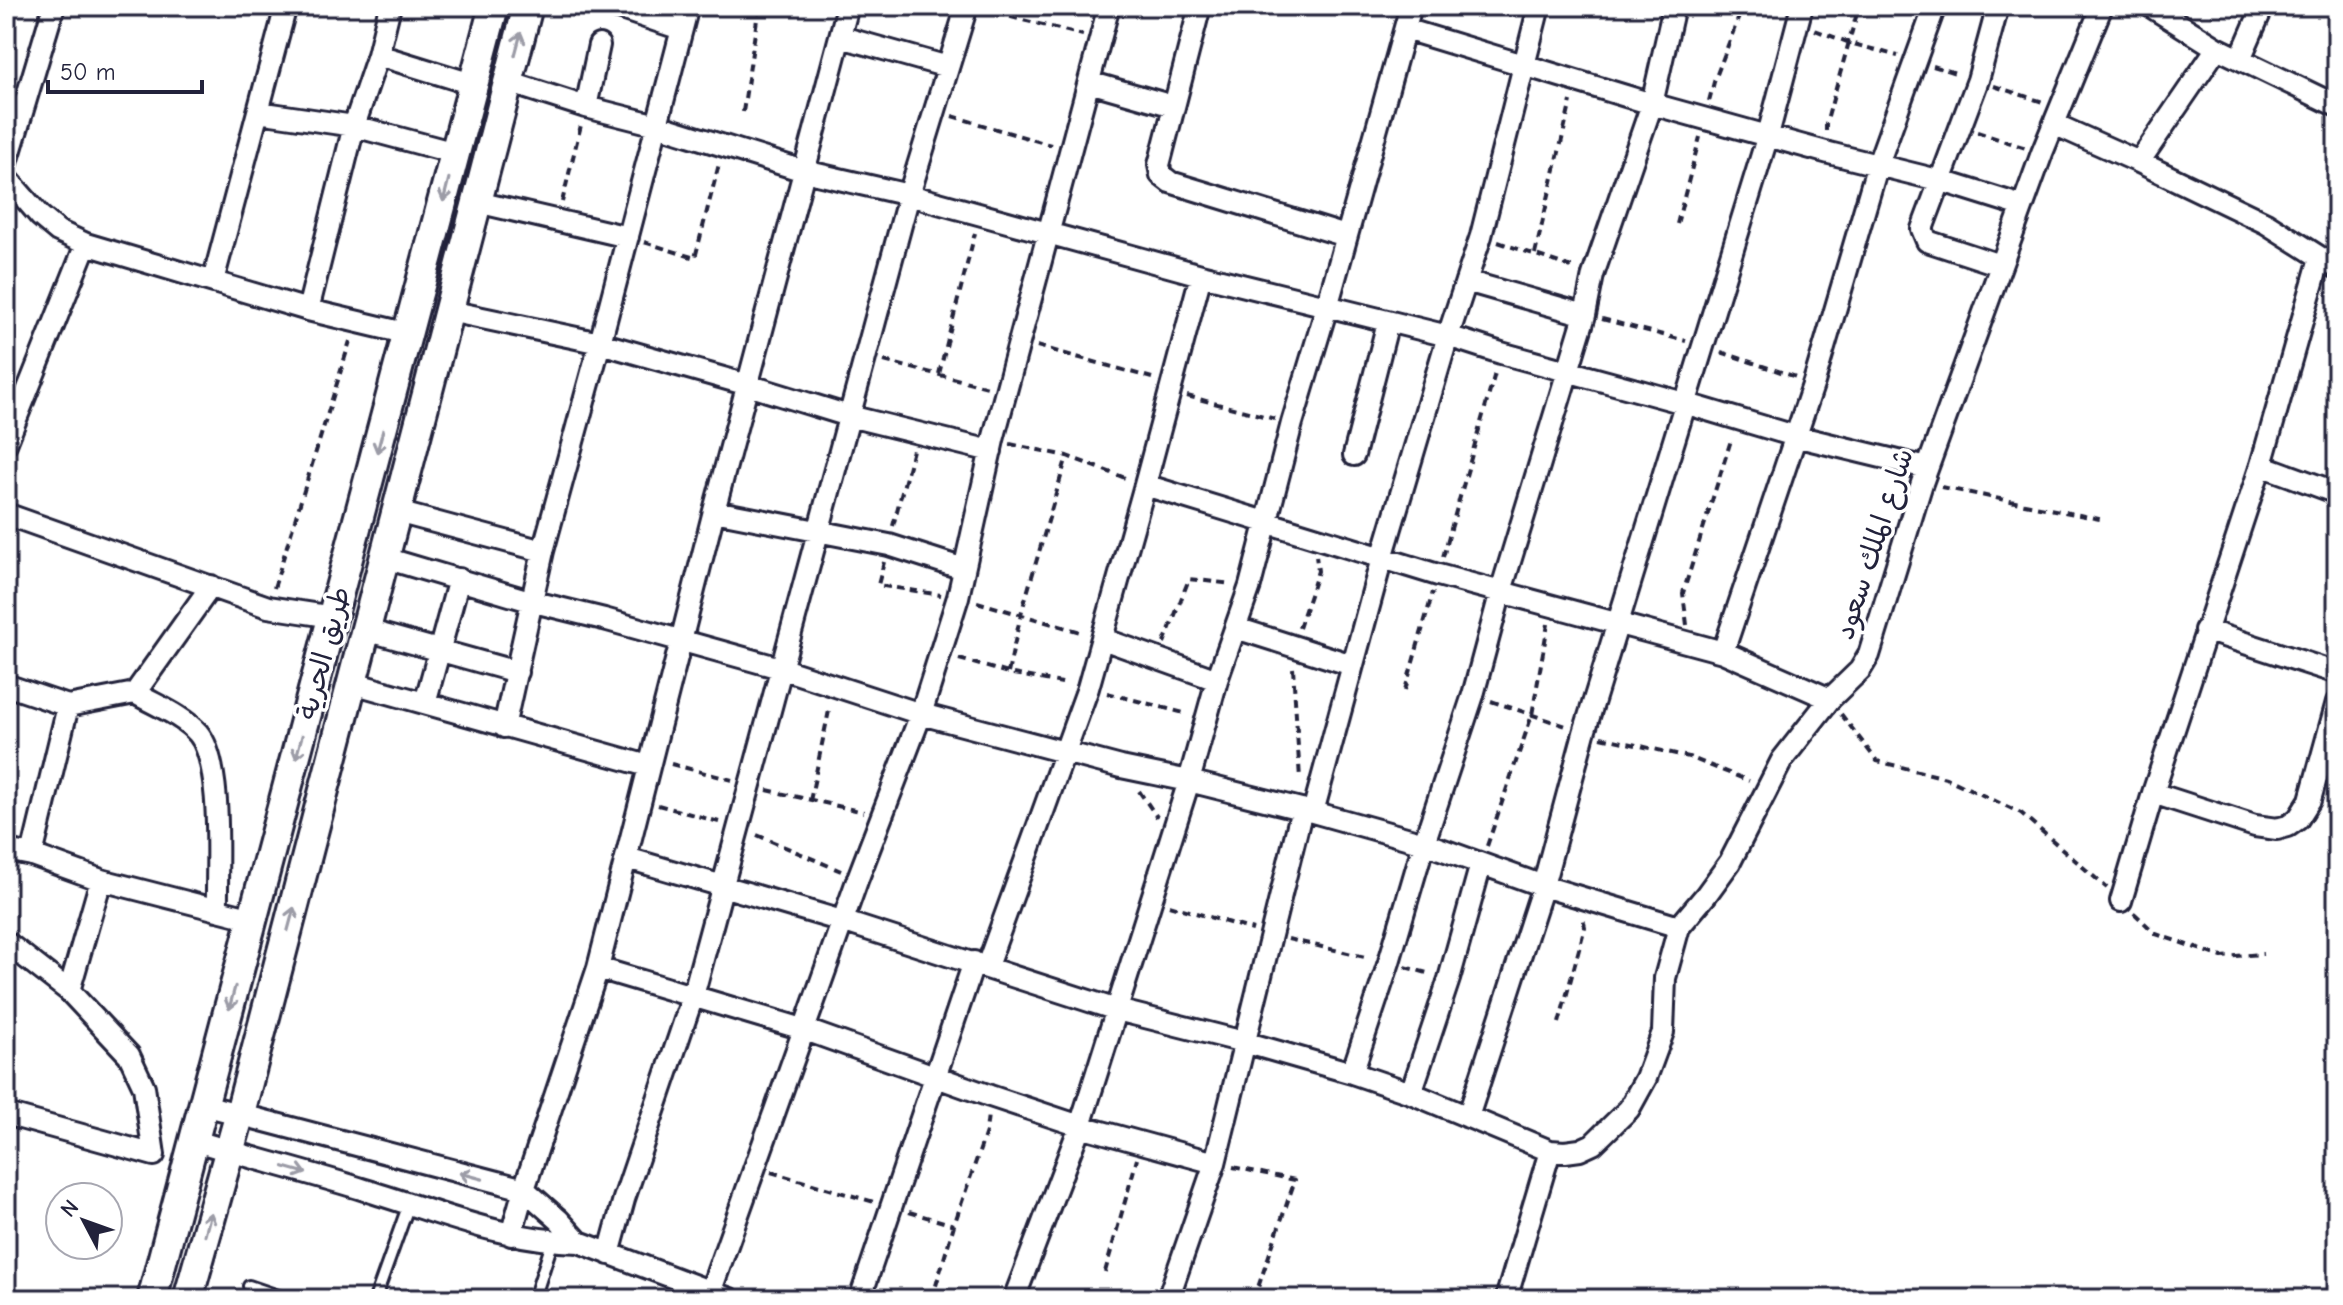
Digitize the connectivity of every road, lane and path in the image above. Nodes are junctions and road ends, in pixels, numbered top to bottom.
1 (54, 6) edge
2 (286, 6) edge
3 (390, 6) edge
4 (494, 6) edge
5 (528, 6) edge
6 (612, 6) edge
7 (688, 6) edge
8 (759, 6) edge
9 (848, 6) edge
10 (968, 6) edge
11 (1109, 6) edge
12 (1200, 6) edge
13 (1411, 6) edge
14 (1539, 6) edge
15 (1674, 6) edge
16 (1743, 6) edge
17 (1859, 6) edge
18 (1935, 6) edge
19 (1998, 6) edge
20 (2102, 6) edge
21 (2150, 6) edge
22 (2263, 6) edge
23 (1800, 15) edge
24 (681, 29) junction
25 (1405, 29) junction
26 (841, 37) junction
27 (1100, 39) junction
28 (1850, 43) junction
29 (599, 45) dead end
30 (2217, 48) junction
31 (378, 55) junction
32 (2240, 59) junction
33 (1915, 60) junction
34 (1525, 65) junction
35 (948, 67) junction
36 (1978, 80) junction
37 (508, 82) junction
38 (1089, 82) junction
39 (1575, 82) junction
40 (472, 84) junction
41 (1652, 104) junction
42 (1173, 106) junction
43 (2337, 106) edge
44 (586, 107) junction
45 (934, 110) junction
46 (258, 112) junction
47 (743, 112) dead end
48 (2057, 116) junction
49 (1705, 119) junction
50 (657, 125) junction
51 (354, 126) junction
52 (1959, 127) junction
53 (1768, 135) junction
54 (724, 146) junction
55 (1070, 150) junction
56 (455, 153) junction
57 (1829, 153) junction
58 (2042, 153) junction
59 (2139, 162) junction
60 (1878, 164) junction
61 (6, 166) edge
62 (804, 171) junction
63 (6, 177) edge
64 (1942, 181) junction
65 (909, 195) junction
66 (477, 202) junction
67 (2022, 206) junction
68 (980, 215) junction
69 (558, 220) junction
70 (1677, 224) dead end
71 (1048, 234) junction
72 (1346, 236) junction
73 (1481, 236) junction
74 (628, 237) junction
75 (86, 244) junction
76 (1535, 254) junction
77 (2000, 265) junction
78 (2333, 265) edge
79 (1201, 275) junction
80 (1593, 275) junction
81 (213, 281) junction
82 (1466, 281) junction
83 (1327, 307) junction
84 (308, 310) junction
85 (449, 311) junction
86 (1585, 315) junction
87 (1388, 322) junction
88 (355, 323) junction
89 (409, 334) junction
90 (1448, 336) junction
91 (1020, 341) junction
92 (600, 343) junction
93 (1704, 346) junction
94 (1501, 353) junction
95 (866, 357) junction
96 (1569, 371) junction
97 (939, 374) junction
98 (1814, 382) junction
99 (748, 385) junction
100 (1170, 388) junction
101 (1006, 392) junction
102 (1684, 403) junction
103 (849, 416) junction
104 (1737, 419) junction
105 (1292, 423) junction
106 (918, 432) junction
107 (1795, 436) junction
108 (6, 444) edge
109 (992, 445) junction
110 (1354, 455) dead end
111 (1067, 456) junction
112 (2261, 465) junction
113 (1924, 476) junction
114 (1145, 485) junction
115 (2337, 493) edge
116 (714, 511) junction
117 (397, 512) junction
118 (6, 514) edge
119 (2104, 520) dead end
120 (1266, 524) junction
121 (818, 533) junction
122 (1314, 539) junction
123 (889, 545) junction
124 (543, 551) junction
125 (385, 558) junction
126 (1382, 558) junction
127 (964, 569) junction
128 (1438, 575) junction
129 (459, 579) junction
130 (211, 586) junction
131 (1250, 586) junction
132 (1501, 591) junction
133 (958, 597) junction
134 (530, 601) junction
135 (1551, 605) junction
136 (268, 607) junction
137 (1021, 614) junction
138 (333, 617) junction
139 (1618, 624) junction
140 (1236, 628) junction
141 (366, 630) junction
142 (2205, 630) junction
143 (1103, 639) junction
144 (681, 640) junction
145 (1689, 643) junction
146 (1292, 647) junction
147 (440, 649) junction
148 (1723, 652) junction
149 (939, 654) junction
150 (1158, 659) junction
151 (1352, 665) junction
152 (780, 668) junction
153 (517, 672) junction
154 (1008, 673) junction
155 (2337, 673) edge
156 (1217, 680) junction
157 (353, 683) junction
158 (6, 685) edge
159 (835, 687) junction
160 (1088, 688) junction
161 (1405, 690) dead end
162 (135, 693) junction
163 (1473, 695) junction
164 (1830, 699) junction
165 (2337, 702) edge
166 (425, 703) junction
167 (68, 706) junction
168 (921, 714) junction
169 (1532, 715) junction
170 (1205, 719) junction
171 (504, 727) junction
172 (1584, 733) junction
173 (1065, 752) junction
174 (649, 762) junction
175 (1121, 767) junction
176 (1189, 781) junction
177 (751, 786) junction
178 (1766, 788) junction
179 (2153, 793) junction
180 (640, 801) junction
181 (810, 801) junction
182 (1308, 810) junction
183 (882, 815) junction
184 (739, 827) junction
185 (1172, 837) junction
186 (1424, 843) junction
187 (6, 850) edge
188 (32, 855) junction
189 (627, 858) junction
190 (1481, 864) junction
191 (858, 878) junction
192 (101, 880) junction
193 (722, 884) junction
194 (1543, 886) junction
195 (1577, 897) junction
196 (1151, 900) junction
197 (2121, 901) junction
198 (217, 910) junction
199 (253, 919) junction
200 (842, 921) junction
201 (1679, 927) junction
202 (1271, 935) junction
203 (6, 942) edge
204 (2263, 954) dead end
205 (1389, 962) junction
206 (980, 964) junction
207 (598, 968) junction
208 (1449, 979) junction
209 (69, 991) junction
210 (693, 996) junction
211 (1117, 1010) junction
212 (1559, 1023) dead end
213 (803, 1029) junction
214 (1244, 1042) junction
215 (1352, 1073) junction
216 (936, 1075) junction
217 (1411, 1093) junction
218 (990, 1096) junction
219 (204, 1105) junction
220 (240, 1113) junction
221 (6, 1114) edge
222 (1468, 1117) junction
223 (1080, 1126) junction
224 (193, 1140) junction
225 (1142, 1142) junction
226 (228, 1151) junction
227 (1550, 1151) junction
228 (154, 1155) junction
229 (1215, 1163) junction
230 (754, 1167) junction
231 (186, 1168) junction
232 (524, 1189) junction
233 (409, 1204) junction
234 (891, 1207) junction
235 (559, 1220) junction
236 (954, 1225) junction
237 (511, 1235) junction
238 (553, 1242) junction
239 (579, 1242) junction
240 (609, 1254) junction
241 (1105, 1272) dead end
242 (249, 1286) dead end
243 (720, 1296) edge
244 (152, 1299) edge
245 (188, 1299) edge
246 (287, 1299) edge
247 (375, 1299) edge
248 (534, 1299) edge
249 (860, 1299) edge
250 (932, 1299) edge
251 (1014, 1299) edge
252 (1168, 1299) edge
253 (1254, 1299) edge
254 (1506, 1299) edge

1 - 61 street
2 - 46 street
3 - 31 street
4 - 40 main road, طريق الحرية
37 -> 5 main road, طريق الحرية
6 - 24 street
7 - 24 street
8 - 47 path
9 - 26 street
10 - 27 path
10 - 35 street
11 - 27 street
12 - 42 street
13 - 25 street
14 - 34 street
15 - 41 street
16 - 49 path
17 - 28 path
18 - 33 street
19 - 36 street
20 - 48 street, شارع الملك سعود
21 - 30 street
22 - 32 street
23 - 28 path
23 - 53 street
24 - 50 street
25 - 34 street
25 - 72 street
26 - 35 street
26 - 62 street
27 - 38 street
28 - 33 path
28 - 57 path
29 - 44 street
30 - 32 street
30 - 59 street
31 - 40 street
31 - 51 street
32 - 43 street
33 - 36 path
33 - 60 street
34 - 39 street
34 - 73 street
35 - 45 street
36 - 48 path
36 - 52 street
37 - 44 street
37 - 66 main road, طريق الحرية
38 - 42 street
38 - 55 street
39 - 41 street
39 - 76 path
40 - 56 main road, طريق الحرية
41 - 49 street
41 - 80 street
42 - 72 street
44 - 50 street
44 - 69 path
45 - 55 path
45 - 65 street
46 - 51 street
46 - 81 street
48 - 58 street, شارع الملك سعود
48 - 59 street
49 - 53 street
49 - 70 path
50 - 54 street
50 - 74 street
51 - 56 street
51 - 84 street
52 - 58 path
52 - 64 street
53 - 57 street
53 - 93 street
54 - 62 street
54 - 74 path
55 - 71 street
56 -> 89 main road, طريق الحرية
57 - 60 street
58 - 67 street, شارع الملك سعود
59 - 78 street
60 - 64 street
60 - 98 street
62 - 65 street
62 - 99 street
63 - 75 street
64 - 67 street
64 - 77 street
65 - 68 street
65 - 95 street
66 - 69 street
66 - 85 main road, طريق الحرية
67 - 77 street, شارع الملك سعود
68 - 71 street
68 - 97 path
69 - 74 street
71 - 79 street
71 - 91 street
72 - 83 street
73 - 76 path
73 - 82 street
74 - 92 street
75 - 81 street
75 - 108 street
76 - 80 path
77 - 113 street, شارع الملك سعود
78 - 112 street
79 - 83 street
79 - 100 street
80 - 86 street
81 - 84 street
82 - 86 street
82 - 90 street
83 - 87 street
83 - 105 street
84 - 88 street
85 - 92 street
85 - 117 main road, طريق الحرية
86 - 93 path
86 - 96 street
87 - 90 street
87 - 110 street
88 - 89 street
88 - 136 path
89 -> 138 main road, طريق الحرية
90 - 94 street
90 - 126 street
91 - 100 path
91 - 101 street
92 - 99 street
92 - 124 street
93 - 98 path
93 - 102 street
94 - 96 street
94 - 128 path
95 - 97 path
95 - 103 street
96 - 102 street
96 - 132 street
97 - 101 path
98 - 107 street
99 - 103 street
99 - 116 street
100 - 105 path
100 - 114 street
101 - 109 street
102 - 104 street
102 - 139 street
103 - 106 street
103 - 121 street
104 - 107 street
104 - 145 path
105 - 120 street
106 - 109 street
106 - 123 path
107 - 113 street
107 - 148 street
109 - 111 path
109 - 127 street
111 - 114 path
111 - 137 path
112 - 115 street
112 - 142 street
113 - 119 path
113 - 164 street, شارع الملك سعود
114 - 120 street
114 - 143 street
116 - 121 street
116 - 144 street
117 - 124 street
117 - 125 main road, طريق الحرية
118 - 130 street
120 - 122 street
120 - 131 street
121 - 123 street
121 - 152 street
122 - 126 street
122 - 146 path
123 - 127 street
123 - 133 path
124 - 134 street
125 - 129 street
125 - 141 main road, طريق الحرية
126 - 128 street
126 - 151 street
127 - 133 street
128 - 132 street
128 - 161 path
129 - 134 street
129 - 147 street
130 - 136 street
130 - 162 street
131 - 140 street
131 - 150 path
132 - 135 street
132 - 163 street
133 - 137 path
133 - 149 street
134 - 144 street
134 - 153 street
135 - 139 street
135 - 169 path
136 - 138 street
137 - 143 path
137 - 154 path
138 -> 199 main road, طريق الحرية
139 - 145 street
139 - 172 street
140 - 146 street
140 - 156 street
141 - 147 street
141 - 157 main road, طريق الحرية
142 - 155 street
142 - 179 street
143 - 150 street
143 - 160 street
144 - 152 street
144 - 174 street
145 - 148 street
146 - 151 street
146 - 182 path
147 - 153 street
147 - 166 street
148 - 164 street
149 - 154 path
149 - 168 street
150 - 156 street
151 - 182 street
152 - 159 street
152 - 177 street
153 - 171 street
154 - 160 path
156 - 170 street
157 - 166 street
220 -> 157 main road, طريق الحرية
158 - 167 street
159 - 168 street
159 - 181 path
160 - 170 path
160 - 173 street
162 - 167 street
162 - 198 street
163 - 169 path
163 - 186 street
164 - 178 street, شارع الملك سعود
164 - 197 path
165 - 179 street
166 - 171 street
167 - 188 street
168 - 173 street
168 - 183 street
169 - 172 path
169 - 190 path
170 - 176 street
171 - 174 street
172 - 178 path
172 - 194 street
173 - 175 street
173 - 206 street
174 - 177 path
174 - 180 street
175 - 176 street
175 - 185 path
176 - 182 street
176 - 185 street
177 - 181 path
177 - 184 street
178 - 201 street, شارع الملك سعود
179 - 197 street
180 - 184 path
180 - 189 street
181 - 183 path
182 - 186 street
182 - 202 street
183 - 191 street
184 - 191 path
184 - 193 street
185 - 196 street
186 - 190 street
186 - 205 street
187 - 188 street
188 - 192 street
189 - 193 street
189 - 207 street
190 - 194 street
190 - 208 street
191 - 200 street
192 - 198 street
192 - 209 street
193 - 200 street
193 - 210 street
194 - 195 street
194 - 222 street
195 - 201 street
195 - 212 path
196 - 202 path
196 - 211 street
197 - 204 path
198 - 199 street
199 -> 219 main road, طريق الحرية
200 - 206 street
200 - 213 street
201 - 227 street, شارع الملك سعود
202 - 205 path
202 - 214 street
203 - 209 street
205 - 208 path
205 - 215 street
206 - 211 street
206 - 216 street
207 - 210 street
207 - 232 street
208 - 217 street
209 - 228 street
210 - 213 street
210 - 240 street
211 - 214 street
211 - 223 street
213 - 216 street
213 - 230 street
214 - 215 street
214 - 229 street
215 - 217 street
216 - 218 street
216 - 234 street
217 - 222 street
218 - 223 street
218 - 236 path
219 - 220 street
219 - 224 main road, طريق الحرية
220 - 226 main road, طريق الحرية
232 -> 220 street
221 - 228 street
222 - 227 street
223 - 225 street
223 - 251 street
224 - 226 street
224 - 231 main road, طريق الحرية
225 - 229 street
225 - 241 path
226 -> 233 street
245 -> 226 main road, طريق الحرية
227 - 254 street
228 - 231 street
229 - 252 street
229 - 253 path
230 - 234 path
230 - 243 street
231 - 244 main road, طريق الحرية
232 - 235 street
232 - 237 street
233 - 237 street
233 - 247 lane
234 - 236 path
234 - 249 street
235 - 238 lane
235 - 239 street
236 - 250 path
237 - 238 street
238 - 239 street
238 - 248 lane
239 - 240 street
240 - 243 street
242 - 246 lane

